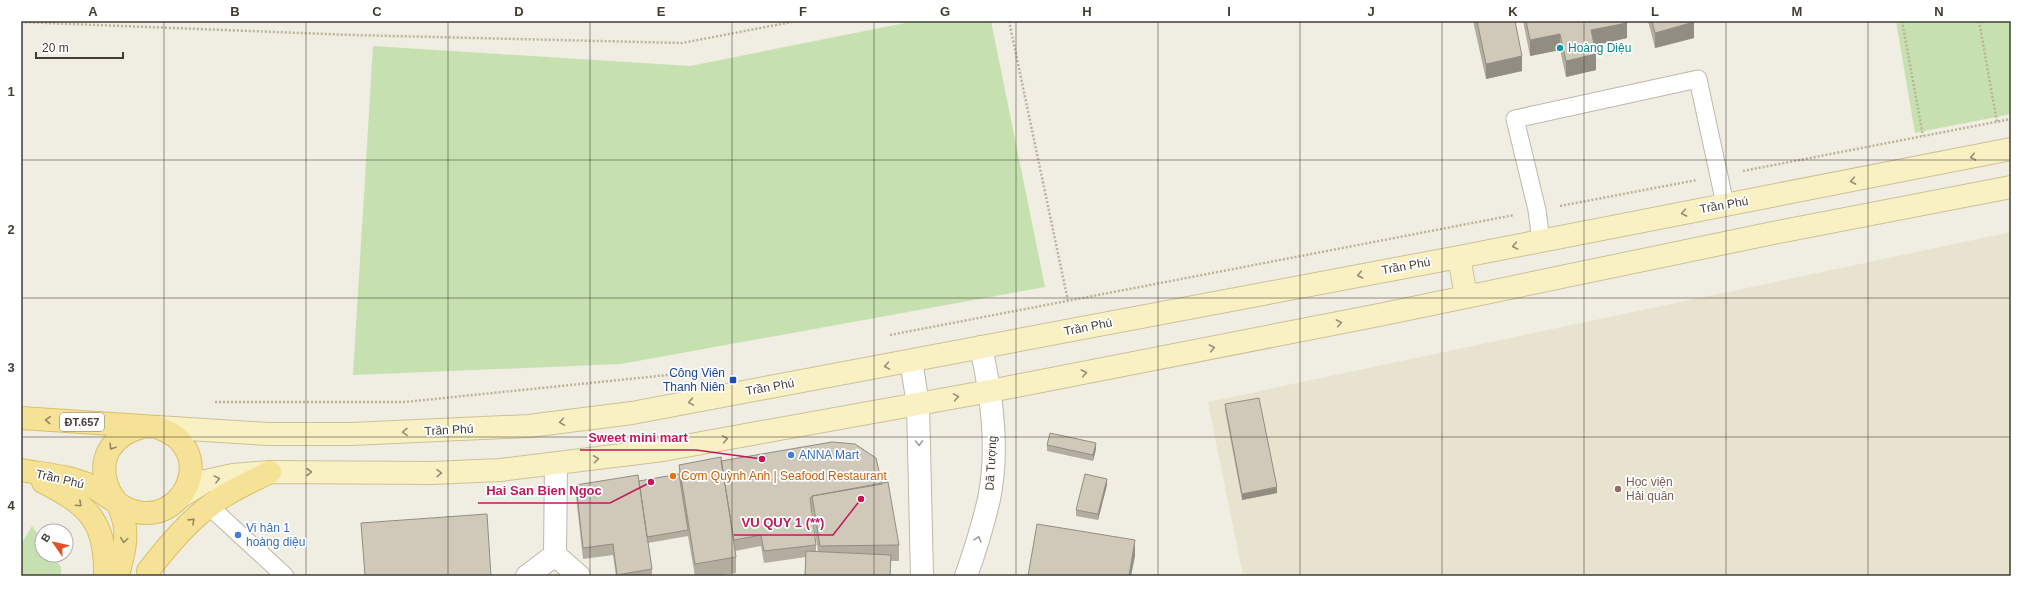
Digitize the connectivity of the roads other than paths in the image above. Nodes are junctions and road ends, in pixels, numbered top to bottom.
1 (2011, 149) edge
2 (2011, 187) edge
3 (1725, 204) junction
4 (1541, 241) junction
5 (1459, 257) junction
6 (1466, 296) junction
7 (980, 347) junction
8 (911, 361) junction
9 (990, 391) junction
10 (918, 404) junction
11 (21, 418) edge
12 (150, 427) junction
13 (556, 464) junction
14 (21, 470) edge
15 (270, 472) junction
16 (182, 496) junction
17 (118, 504) junction
18 (208, 506) junction
19 (555, 555) junction
20 (146, 574) edge
21 (106, 576) edge
22 (118, 576) edge
23 (285, 576) edge
24 (528, 576) edge
25 (580, 576) edge
26 (922, 576) edge
27 (966, 576) edge

1 -> 3 main road, Trần Phú / ĐT.657
2 - 6 main road, ĐT.657
3 -> 4 main road, Trần Phú / ĐT.657
3 - 4 lane
4 -> 5 main road, Trần Phú / ĐT.657
5 - 6 main road
5 -> 7 main road, Trần Phú / ĐT.657
9 -> 6 main road, ĐT.657
7 - 8 main road, Trần Phú / ĐT.657
7 - 9 street, Dã Tượng
8 - 10 street
8 -> 12 main road, Trần Phú / ĐT.657
10 -> 9 main road, ĐT.657
27 -> 9 street, Dã Tượng
13 -> 10 main road, ĐT.657
10 -> 26 street
12 -> 11 main road, Trần Phú / ĐT.657
12 - 16 main road, ĐT.657
12 -> 17 main road, ĐT.657
15 -> 13 main road, ĐT.657
13 - 19 street
14 - 17 main road, Trần Phú / ĐT.657
14 -> 21 main road
16 -> 15 main road, ĐT.657
15 - 18 main road
16 - 17 main road, ĐT.657
16 - 20 main road
17 -> 22 main road
20 -> 18 main road
18 - 23 lane
19 - 24 street
19 - 25 street

